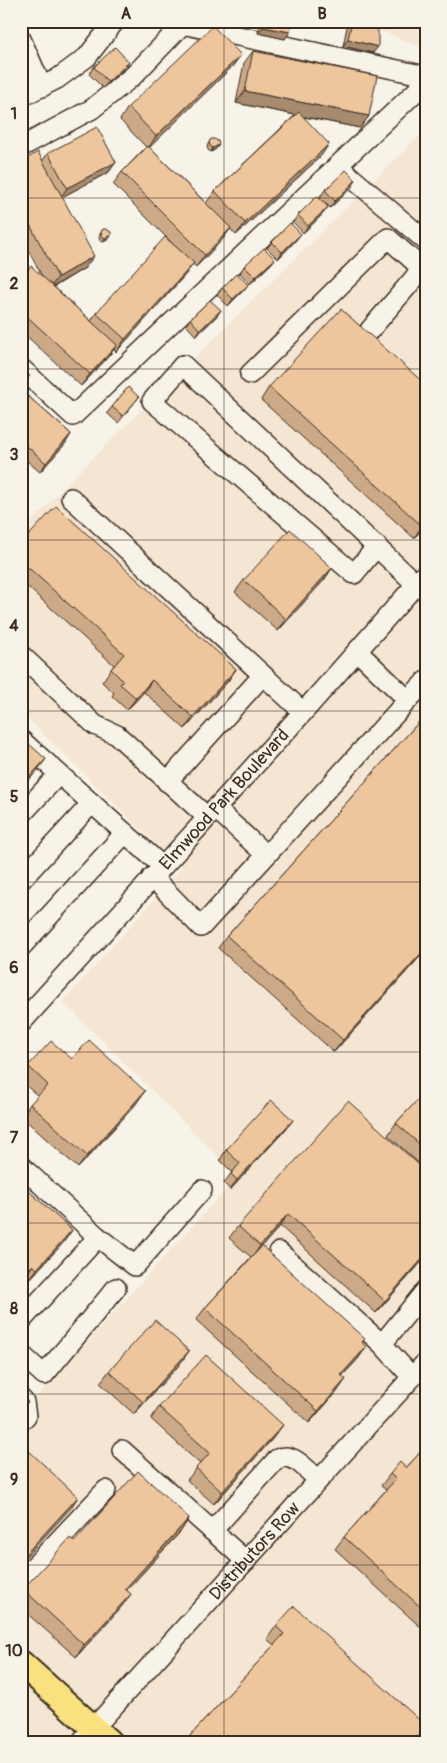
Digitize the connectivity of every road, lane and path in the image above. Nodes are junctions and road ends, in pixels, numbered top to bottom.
1 (115, 21) edge
2 (175, 23) edge
3 (21, 40) edge
4 (426, 76) edge
5 (426, 82) edge
6 (42, 87) junction
7 (21, 97) edge
8 (21, 147) edge
9 (338, 166) junction
10 (426, 242) edge
11 (424, 271) edge
12 (370, 330) dead end
13 (21, 368) edge
14 (250, 374) dead end
15 (71, 498) dead end
16 (377, 546) junction
17 (421, 579) edge
18 (357, 651) junction
19 (21, 656) edge
20 (263, 675) junction
21 (426, 681) edge
22 (408, 700) junction
23 (303, 712) junction
24 (21, 740) edge
25 (59, 774) junction
26 (167, 782) junction
27 (92, 803) junction
28 (211, 813) junction
29 (21, 815) edge
30 (125, 833) junction
31 (266, 855) junction
32 (157, 872) junction
33 (21, 880) edge
34 (21, 948) edge
35 (23, 1017) edge
36 (21, 1166) edge
37 (202, 1190) dead end
38 (98, 1236) junction
39 (279, 1252) dead end
40 (116, 1288) dead end
41 (426, 1290) edge
42 (21, 1321) edge
43 (382, 1344) junction
44 (21, 1354) edge
45 (426, 1362) edge
46 (412, 1377) junction
47 (21, 1400) edge
48 (21, 1421) edge
49 (122, 1450) dead end
50 (318, 1480) junction
51 (106, 1490) dead end
52 (212, 1531) junction
53 (246, 1561) junction
54 (21, 1580) edge
55 (21, 1662) edge
56 (95, 1737) edge

1 - 6 street
2 - 4 street
2 - 8 street
3 - 6 street
5 - 9 street
6 - 7 street
9 - 10 street
9 - 13 street
11 - 12 street
11 - 14 street
15 - 20 street
16 - 16 street
16 - 17 street
17 - 18 street, Elmwood Park Boulevard
18 - 22 street
18 - 23 street, Elmwood Park Boulevard
19 - 26 street
20 - 23 street
20 - 26 street
21 - 22 street
22 - 31 street
23 - 28 street, Elmwood Park Boulevard
24 - 25 street
25 - 27 street
25 - 29 street
26 - 28 street
27 - 30 street
27 - 33 street
28 - 31 street
28 - 32 street, Elmwood Park Boulevard
30 - 32 street
30 - 34 street
31 - 32 street
32 - 35 street, Elmwood Park Boulevard
36 - 38 street
37 - 38 street
38 - 42 street
39 - 43 street
40 - 44 street
41 - 43 street
43 - 46 street
45 - 46 street, Distributors Row
46 - 50 street, Distributors Row
47 - 48 street
49 - 52 street
50 - 52 street
50 - 53 street, Distributors Row
51 - 54 street
52 - 53 street
53 - 56 street, Distributors Row
55 - 56 main road

